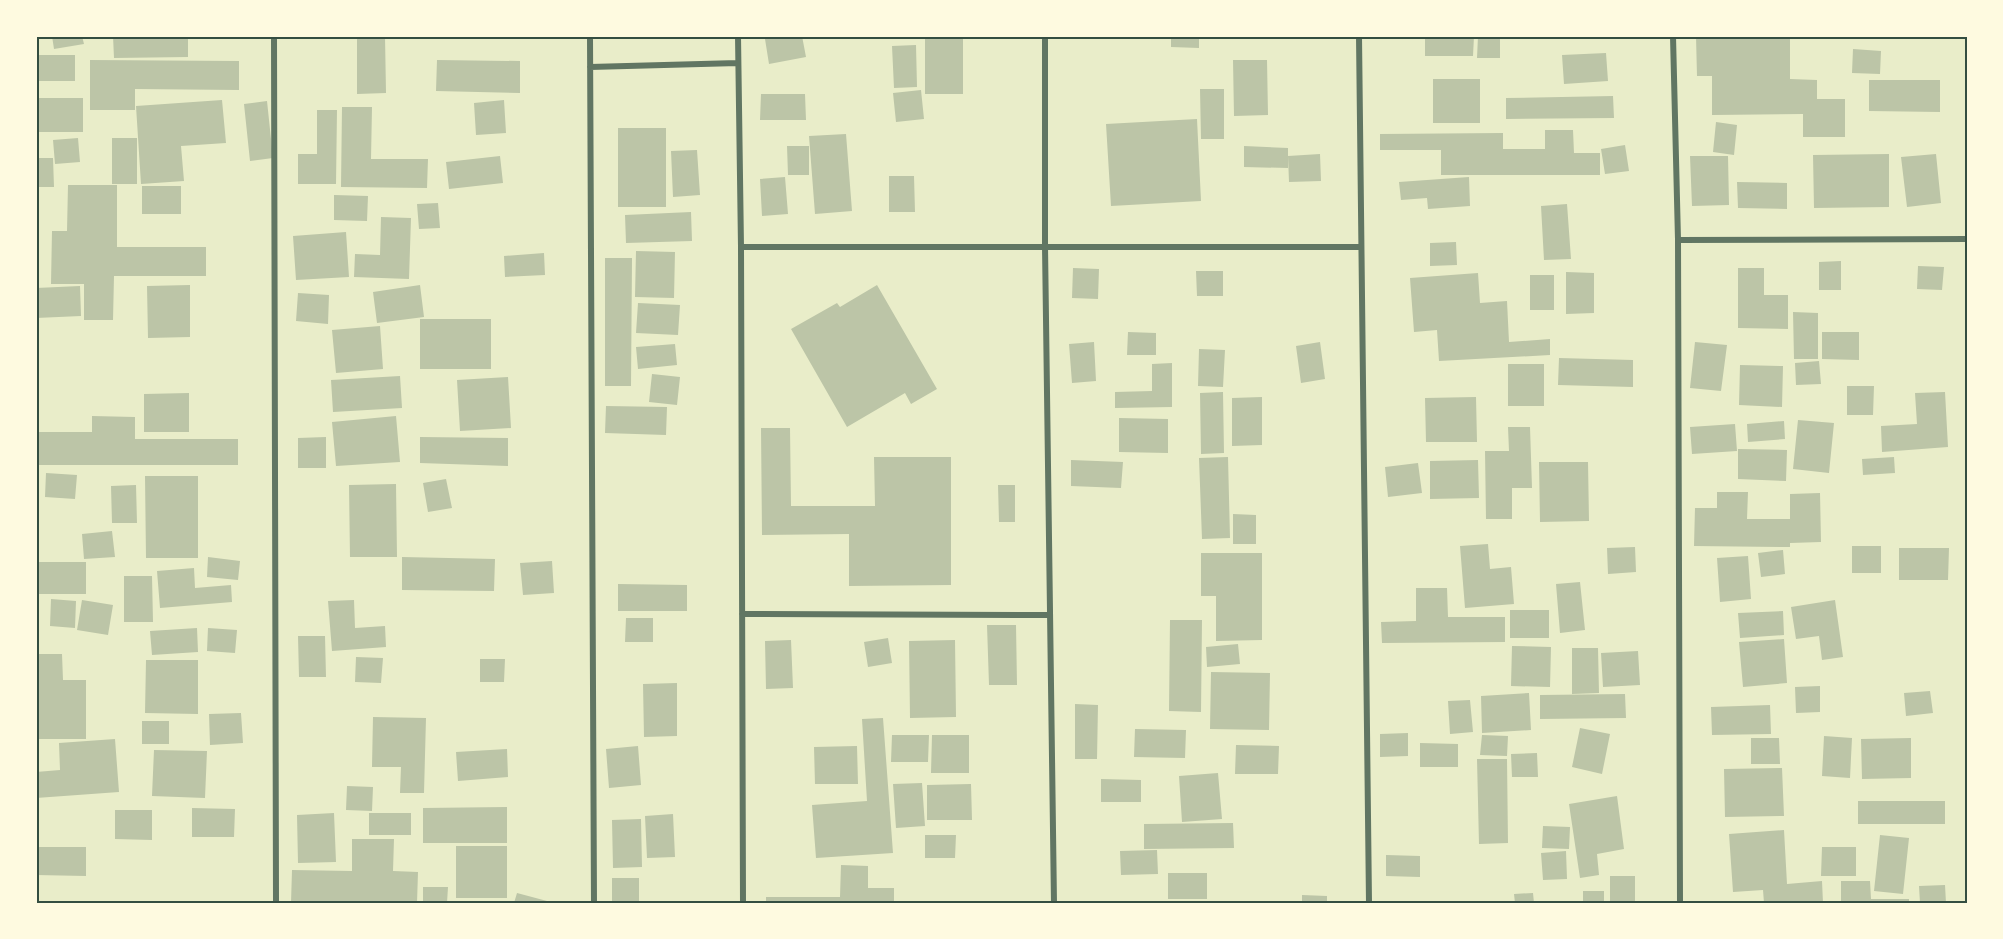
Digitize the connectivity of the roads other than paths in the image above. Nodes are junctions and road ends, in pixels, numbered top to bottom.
1 (274, 36) edge
2 (590, 36) edge
3 (738, 36) edge
4 (1045, 36) edge
5 (1359, 36) edge
6 (1673, 36) edge
7 (738, 63) junction
8 (590, 68) junction
9 (1967, 239) edge
10 (1678, 240) junction
11 (1045, 246) junction
12 (741, 247) junction
13 (1360, 247) junction
14 (742, 614) junction
15 (1050, 615) junction
16 (276, 903) edge
17 (594, 903) edge
18 (743, 903) edge
19 (1054, 903) edge
20 (1369, 903) edge
21 (1680, 903) edge

1 - 16 street
2 - 8 street
3 - 7 street
4 - 11 street
5 - 13 street
6 - 10 street
7 - 8 street
7 - 12 street
8 - 17 street
9 - 10 street
10 - 21 street
11 - 12 street
11 - 13 street
11 - 15 street
12 - 14 street
13 - 20 street
14 - 15 street
14 - 18 street
15 - 19 street

